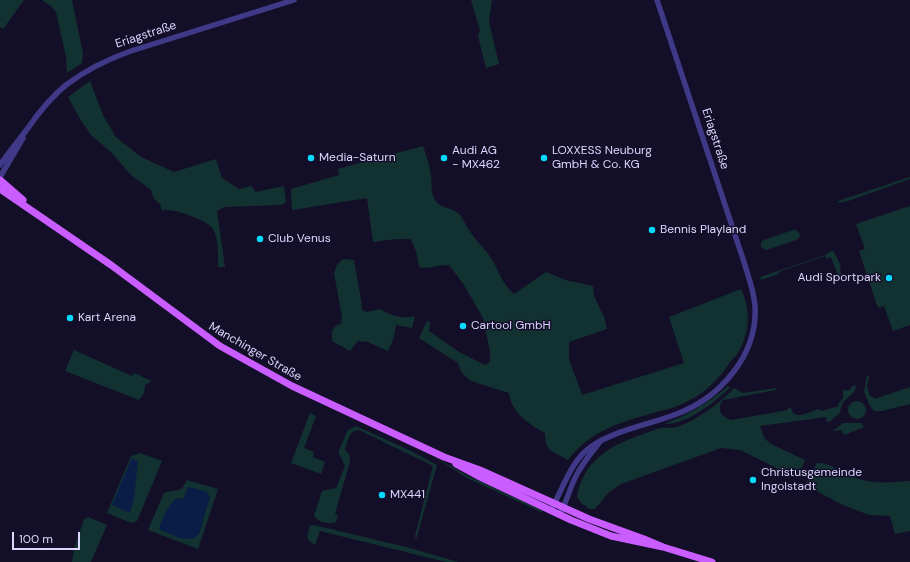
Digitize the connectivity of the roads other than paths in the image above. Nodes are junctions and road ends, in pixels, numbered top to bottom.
1 (294, 0) edge
2 (657, 0) edge
3 (27, 129) junction
4 (0, 165) edge
5 (0, 178) edge
6 (0, 189) edge
7 (33, 210) junction
8 (600, 441) junction
9 (553, 507) junction
10 (562, 511) junction
11 (712, 562) edge

1 - 3 street, Eriagstraße
2 - 8 street, Eriagstraße
3 - 4 street, Eriagstraße
3 - 5 street, Eriagstraße
5 - 7 main road, Manchinger Straße
6 - 7 main road, Manchinger Straße
7 - 9 main road, Manchinger Straße
8 - 9 street
8 - 10 street
9 - 10 main road
10 - 11 main road

